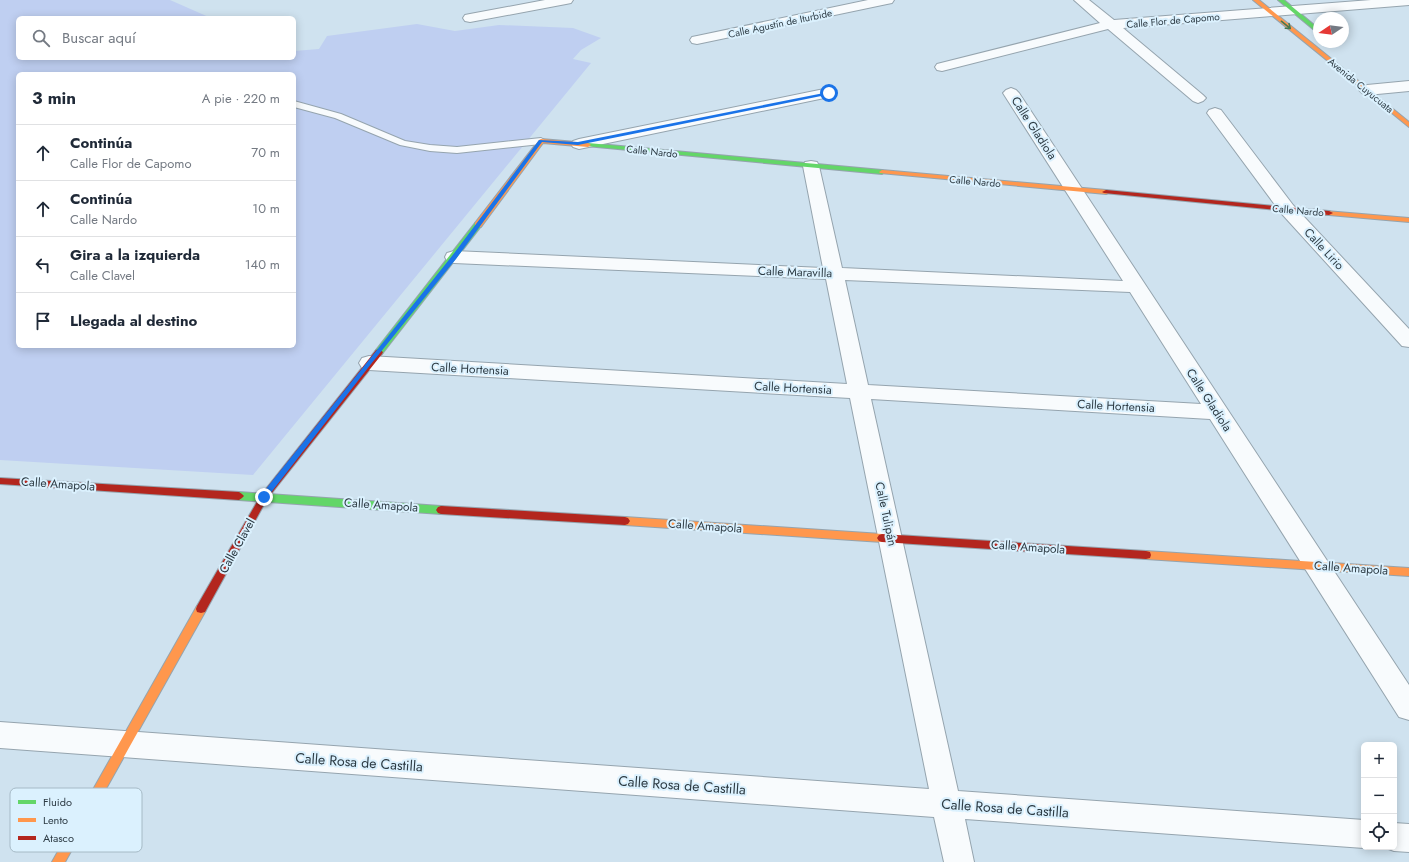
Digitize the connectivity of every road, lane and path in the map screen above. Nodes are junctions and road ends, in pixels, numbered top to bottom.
1 (566, 0) edge
2 (887, 0) edge
3 (1081, 0) edge
4 (1256, 0) edge
5 (1281, 0) edge
6 (1409, 1) edge
7 (1293, 10) junction
8 (1270, 12) junction
9 (470, 18) dead end
10 (1109, 25) junction
11 (1313, 27) edge
12 (697, 40) dead end
13 (942, 68) dead end
14 (1370, 84) junction
15 (1409, 86) edge
16 (1386, 88) junction
17 (829, 93) dead end
18 (1011, 93) dead end
19 (1198, 98) dead end
20 (1397, 98) dead end
21 (296, 105) edge
22 (1215, 113) dead end
23 (1409, 125) edge
24 (541, 141) junction
25 (578, 144) junction
26 (812, 166) junction
27 (1073, 190) junction
28 (1287, 209) junction
29 (1409, 220) edge
30 (454, 257) junction
31 (835, 274) junction
32 (1136, 287) junction
33 (1409, 341) edge
34 (369, 363) junction
35 (860, 392) junction
36 (1217, 412) junction
37 (0, 481) edge
38 (264, 497) junction
39 (891, 538) junction
40 (1316, 566) junction
41 (1409, 572) edge
42 (1409, 708) edge
43 (0, 735) edge
44 (125, 745) junction
45 (100, 788) edge
46 (946, 803) junction
47 (1361, 834) edge
48 (1397, 836) edge
49 (1409, 838) edge
50 (64, 852) edge
51 (58, 862) edge
52 (959, 862) edge

1 - 9 street
2 - 12 street, Calle Agustín de Iturbide
3 - 10 street
4 - 8 street, Avenida Cuyucuata
5 - 7 street
6 - 7 street, Calle Flor de Capomo
7 - 8 street, Calle Flor de Capomo
7 - 11 street
8 - 10 street, Calle Flor de Capomo
8 -> 14 street, Avenida Cuyucuata
10 - 13 street, Calle Flor de Capomo
10 - 19 street
14 - 16 street
14 - 23 street, Avenida Cuyucuata
15 - 16 street
16 - 20 street, Avenida Cuyucuata
17 - 25 street
18 - 27 street, Calle Gladiola
21 - 24 lane
22 - 28 street, Calle Lirio
24 - 25 street, Calle Nardo
24 - 30 street, Calle Clavel
25 - 26 street, Calle Nardo
26 - 27 street, Calle Nardo
26 - 31 street, Calle Tulipán
27 - 28 street, Calle Nardo
27 - 32 street, Calle Gladiola
28 - 29 street, Calle Nardo
28 - 33 street, Calle Lirio
30 - 31 street, Calle Maravilla
30 - 34 street, Calle Clavel
31 - 32 street, Calle Maravilla
31 - 35 street, Calle Tulipán
32 - 36 street, Calle Gladiola
34 - 35 street, Calle Hortensia
34 - 38 street, Calle Clavel
35 - 36 street, Calle Hortensia
35 - 39 street, Calle Tulipán
36 - 40 street, Calle Gladiola
37 - 38 street, Calle Amapola
38 - 39 street, Calle Amapola
38 - 44 street, Calle Clavel
39 - 40 street, Calle Amapola
39 - 46 street, Calle Tulipán
40 - 41 street, Calle Amapola
40 - 42 street, Calle Gladiola
43 - 44 street, Calle Rosa de Castilla
44 - 45 street, Calle Clavel
44 - 46 street, Calle Rosa de Castilla
46 - 47 street, Calle Rosa de Castilla
46 - 52 street, Calle Tulipán
48 - 49 street
50 - 51 street, Calle Clavel

